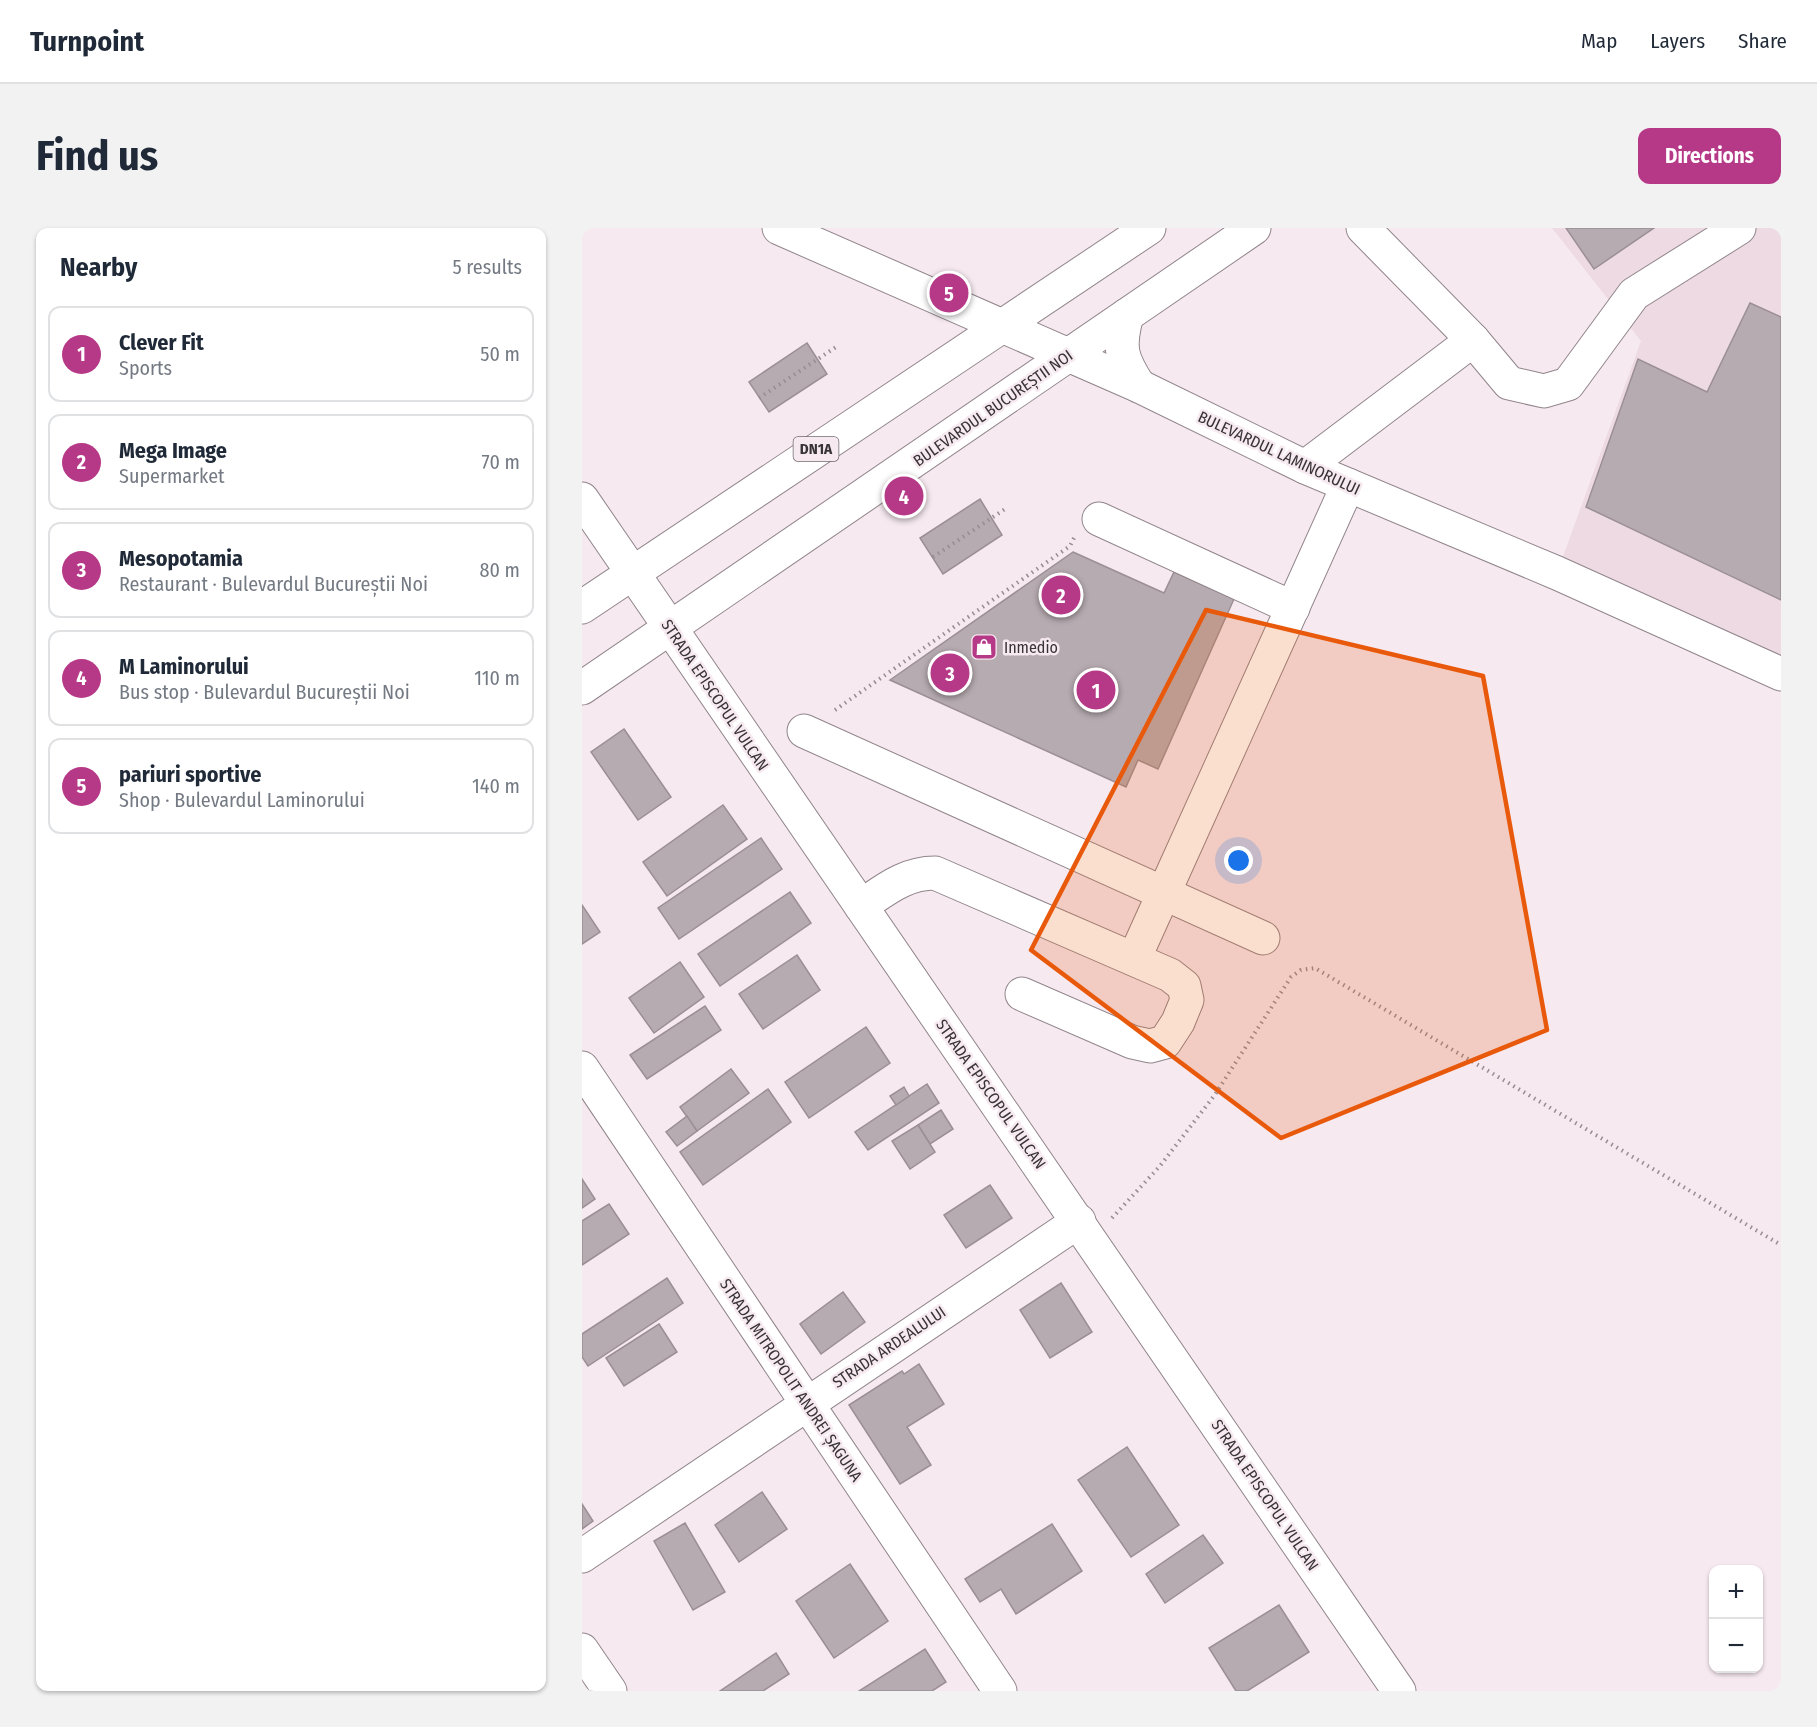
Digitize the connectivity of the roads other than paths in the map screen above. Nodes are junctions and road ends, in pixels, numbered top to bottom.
1 (778, 228) edge
2 (1149, 228) edge
3 (1254, 228) edge
4 (1363, 228) edge
5 (1739, 228) edge
6 (1127, 315) junction
7 (1001, 327) junction
8 (1473, 339) junction
9 (1067, 357) junction
10 (1139, 386) junction
11 (1305, 467) junction
12 (1348, 485) junction
13 (582, 499) edge
14 (1099, 519) road end
15 (632, 573) junction
16 (582, 607) edge
17 (1293, 608) junction
18 (670, 629) junction
19 (1781, 674) edge
20 (582, 688) edge
21 (804, 731) road end
22 (1164, 894) junction
23 (861, 906) junction
24 (1263, 938) dead end
25 (1134, 959) junction
26 (1022, 994) dead end
27 (582, 1068) edge
28 (1093, 1222) junction
29 (806, 1403) junction
30 (582, 1556) edge
31 (582, 1650) edge
32 (610, 1691) edge
33 (1000, 1691) edge
34 (1398, 1691) edge

1 - 7 street, BULEVARDUL LAMINORULUI
2 - 7 street, DN1A
3 - 6 street, BULEVARDUL BUCUREȘTII NOI
4 - 8 street
5 - 8 street
6 - 9 street, BULEVARDUL BUCUREȘTII NOI
6 - 10 street
7 - 9 street, BULEVARDUL LAMINORULUI
7 - 15 street, DN1A
8 - 11 street
9 - 10 street, BULEVARDUL LAMINORULUI
9 - 18 street, BULEVARDUL BUCUREȘTII NOI
10 - 11 street, BULEVARDUL LAMINORULUI
11 - 12 street, BULEVARDUL LAMINORULUI
12 - 17 street
12 - 19 street, BULEVARDUL LAMINORULUI
13 - 15 street, STRADA EPISCOPUL VULCAN
14 - 17 street
15 - 16 street, DN1A
15 - 18 street, STRADA EPISCOPUL VULCAN
17 - 22 street
18 - 20 street, BULEVARDUL BUCUREȘTII NOI
18 - 23 street, STRADA EPISCOPUL VULCAN
21 - 22 street
22 - 24 street
22 - 25 street
23 - 25 street
23 - 28 street, STRADA EPISCOPUL VULCAN
25 - 26 street
27 - 29 street, STRADA MITROPOLIT ANDREI ȘAGUNA
28 - 29 street, STRADA ARDEALULUI
28 - 34 street, STRADA EPISCOPUL VULCAN
29 - 30 street, STRADA ARDEALULUI
29 - 33 street, STRADA MITROPOLIT ANDREI ȘAGUNA
31 - 32 street

